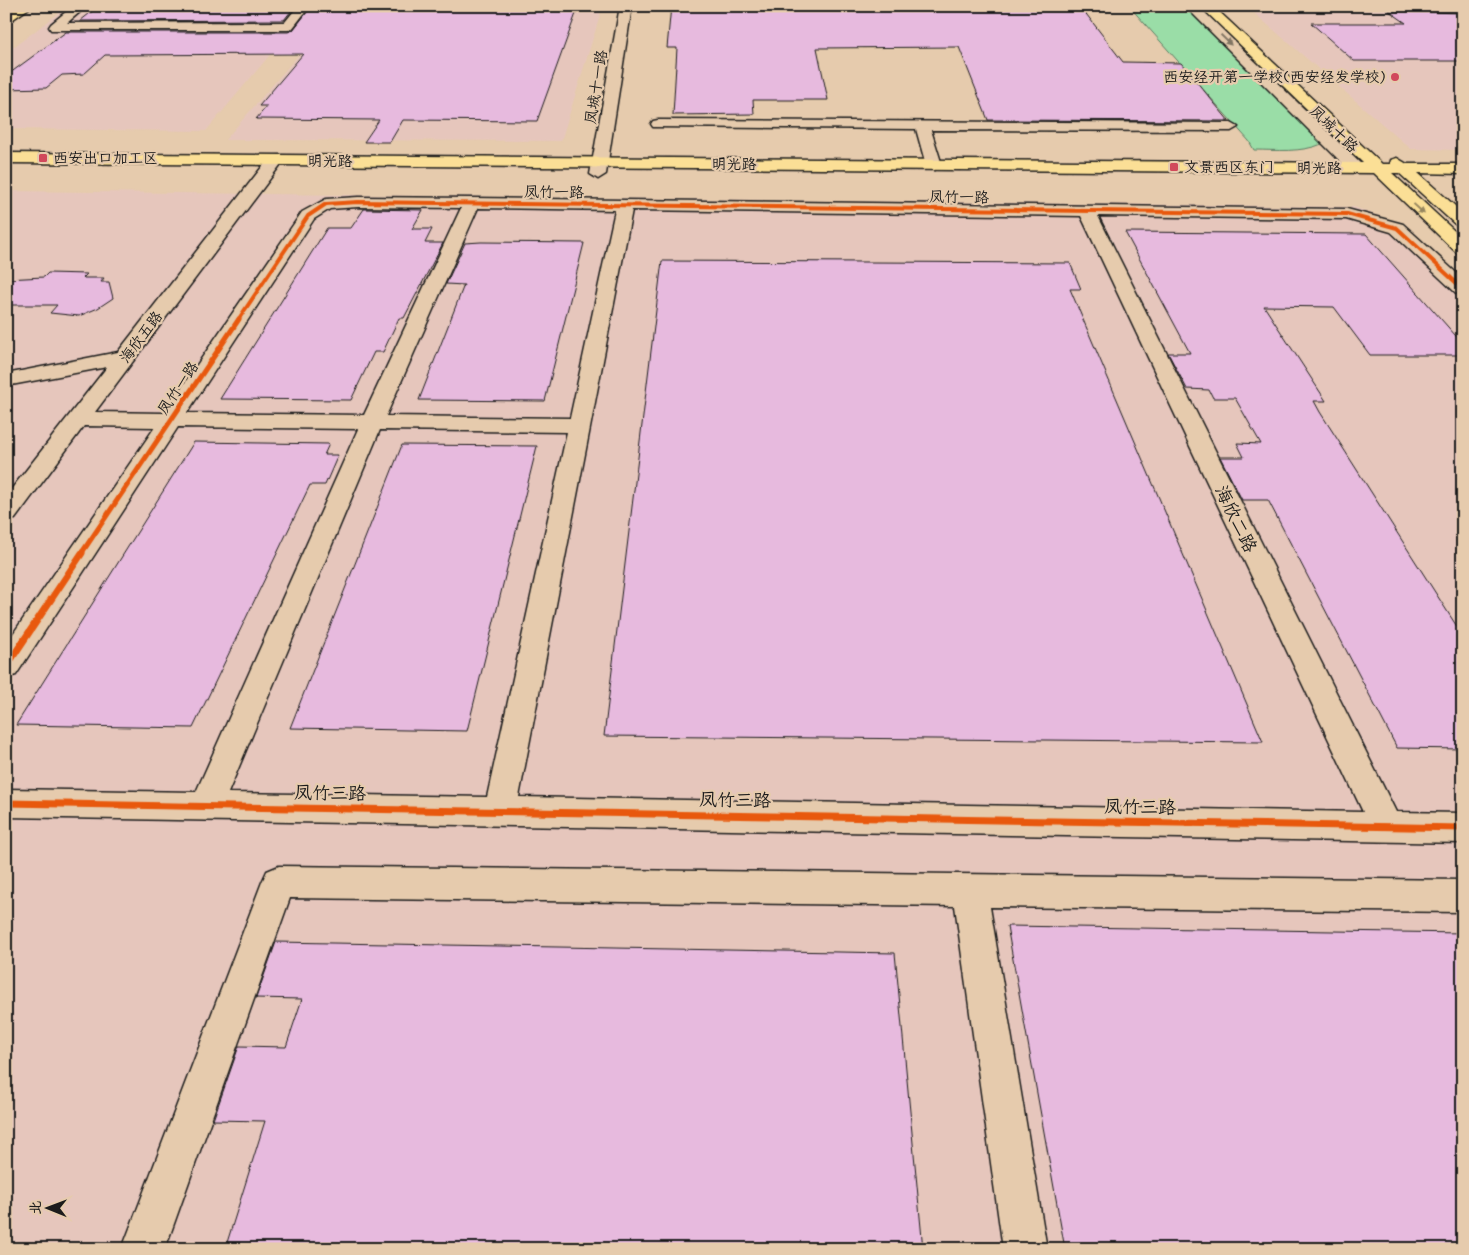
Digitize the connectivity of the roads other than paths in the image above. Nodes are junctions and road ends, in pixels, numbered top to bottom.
1 (11, 6) edge
2 (26, 6) edge
3 (81, 6) edge
4 (304, 6) edge
5 (626, 6) edge
6 (1191, 6) edge
7 (1206, 6) edge
8 (1220, 6) edge
9 (6, 10) edge
10 (6, 20) edge
11 (658, 124) dead end
12 (1352, 124) dead end
13 (922, 125) junction
14 (1231, 127) dead end
15 (1388, 156) dead end
16 (6, 158) edge
17 (934, 165) junction
18 (271, 166) junction
19 (599, 168) junction
20 (1356, 168) junction
21 (1375, 168) junction
22 (1403, 169) junction
23 (1463, 169) edge
24 (6, 170) edge
25 (1388, 180) junction
26 (1416, 180) junction
27 (1463, 181) edge
28 (472, 203) junction
29 (625, 205) junction
30 (1087, 211) junction
31 (1463, 222) edge
32 (1463, 249) edge
33 (1463, 290) edge
34 (125, 357) junction
35 (6, 380) edge
36 (78, 419) junction
37 (171, 420) junction
38 (372, 423) junction
39 (580, 426) junction
40 (6, 513) edge
41 (6, 667) edge
42 (6, 803) edge
43 (206, 806) junction
44 (500, 811) junction
45 (1386, 826) junction
46 (1463, 828) edge
47 (970, 890) junction
48 (1463, 896) edge
49 (143, 1249) edge
50 (1025, 1249) edge

1 - 9 main road
2 - 10 main road
3 - 4 street
5 - 19 street, 凤城十一路
6 -> 20 street
7 - 21 main road, 凤城十路
8 - 12 main road, 凤城十路
11 - 13 street
13 - 14 street
13 - 17 street
15 - 22 main road
16 - 18 main road, 明光路
17 - 19 main road, 明光路
17 - 20 main road, 明光路
18 - 19 main road, 明光路
18 - 24 main road, 明光路
18 - 34 street, 海欣五路
19 - 25 main road, 明光路
20 - 21 main road, 明光路
21 - 22 main road, 明光路
21 - 25 main road, 凤城十路
22 - 23 main road, 明光路
22 - 26 main road
25 - 26 main road, 明光路
25 -> 32 main road, 凤城十路
26 - 27 main road, 明光路
26 - 31 main road
28 - 29 street, 凤竹一路
28 - 37 street, 凤竹一路
28 - 38 street
29 - 30 street, 凤竹一路
29 - 39 street
30 - 33 street, 凤竹一路
30 - 45 street, 海欣二路
34 - 35 street
34 - 36 street, 海欣五路
36 - 37 street
36 - 40 street, 海欣五路
37 - 38 street
37 - 41 street, 凤竹一路
38 - 39 street
38 - 43 street
39 - 44 street
42 - 43 street, 凤竹三路
43 - 44 street, 凤竹三路
44 - 45 street, 凤竹三路
45 - 46 street, 凤竹三路
47 - 48 street
47 - 49 street
47 - 50 street

